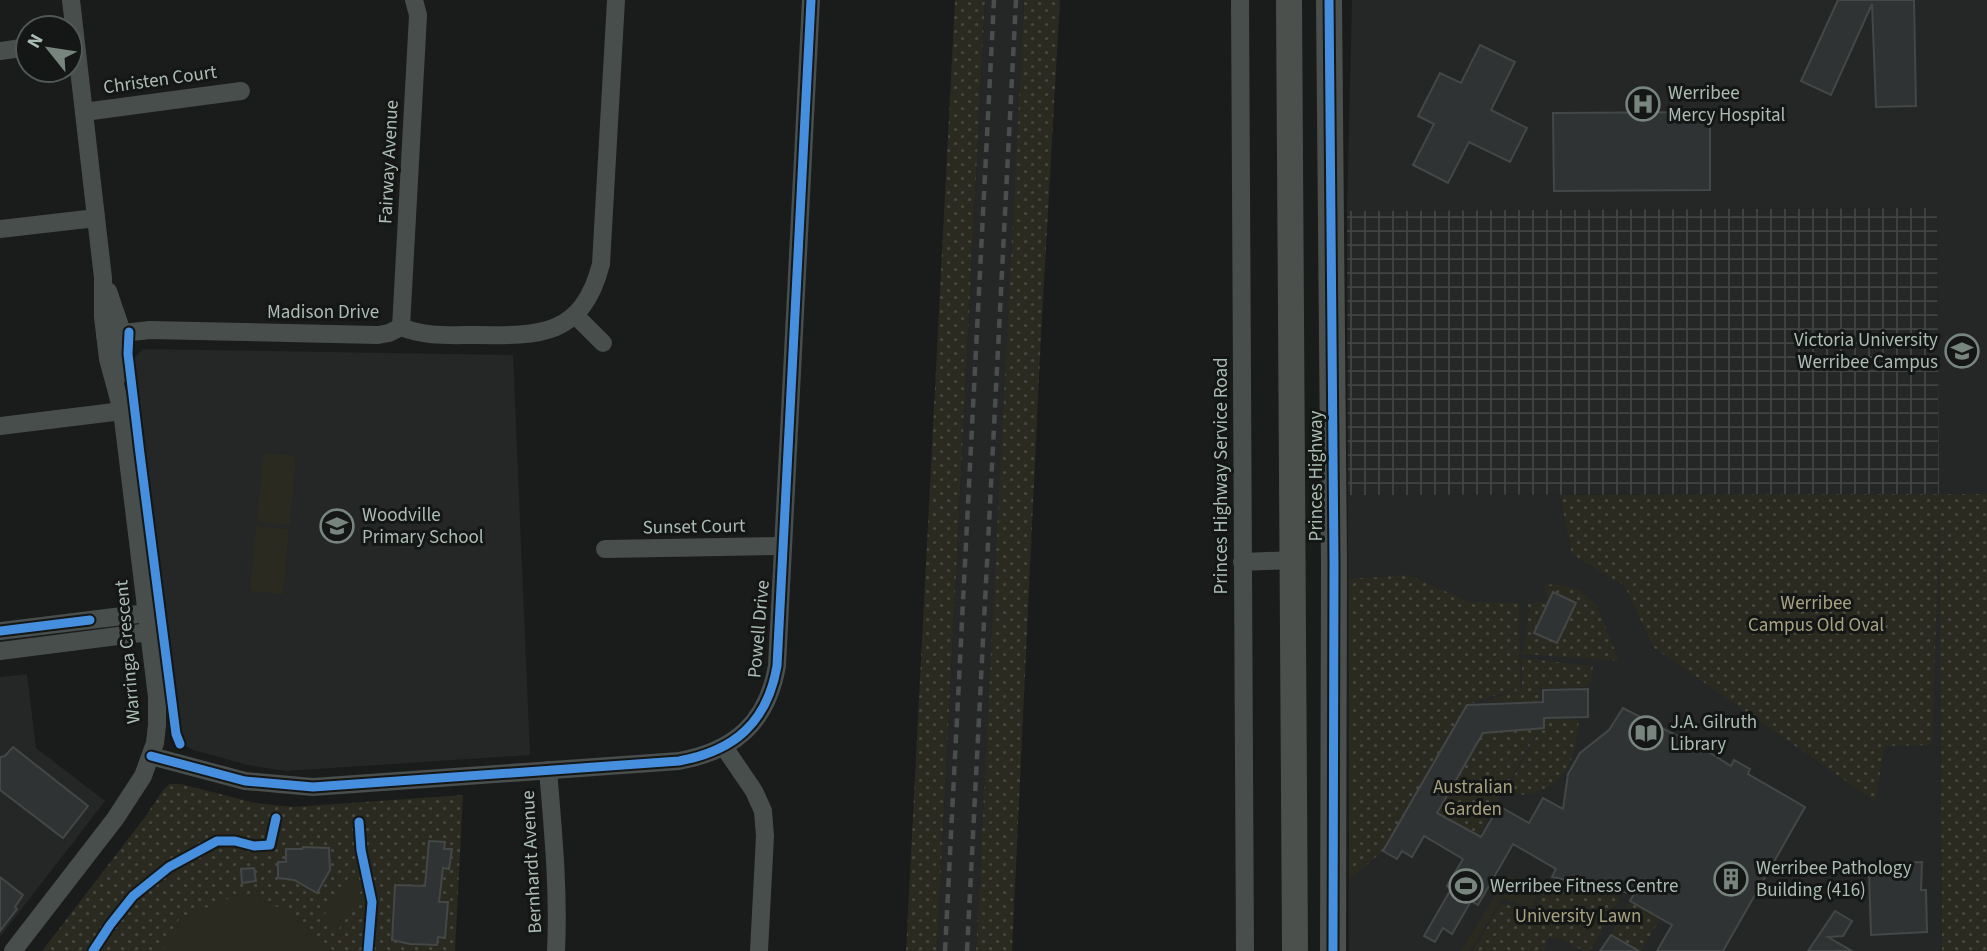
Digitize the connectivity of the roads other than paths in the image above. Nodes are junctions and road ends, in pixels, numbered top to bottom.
1 (414, 0) edge
2 (616, 0) edge
3 (811, 0) edge
4 (1240, 0) edge
5 (1289, 0) edge
6 (1329, 0) edge
7 (80, 84) edge
8 (241, 91) dead end
9 (84, 112) junction
10 (96, 218) junction
11 (0, 229) edge
12 (575, 315) junction
13 (401, 327) junction
14 (113, 334) junction
15 (603, 343) dead end
16 (122, 411) junction
17 (0, 426) edge
18 (783, 545) junction
19 (606, 550) dead end
20 (1293, 560) junction
21 (1242, 562) junction
22 (1334, 564) junction
23 (147, 613) junction
24 (0, 631) edge
25 (149, 632) junction
26 (0, 651) edge
27 (724, 747) junction
28 (151, 756) junction
29 (548, 770) junction
30 (13, 951) edge
31 (556, 951) edge
32 (759, 951) edge
33 (1245, 951) edge
34 (1295, 951) edge
35 (1333, 951) edge

1 - 13 street, Fairway Avenue
2 - 12 street
3 - 18 street, Powell Drive
4 - 21 street, Princes Highway Service Road
5 - 20 highway, Princes Highway
6 - 22 highway, Princes Highway
7 - 9 street, Warringa Crescent
8 - 9 street, Christen Court
9 - 10 street, Warringa Crescent
10 - 11 street
10 - 14 street, Warringa Crescent
12 - 13 street, Madison Drive
12 - 15 street
13 - 14 street, Madison Drive
14 - 16 street, Warringa Crescent
16 - 17 street
16 - 23 street, Warringa Crescent
18 - 19 street, Sunset Court
18 - 27 street, Powell Drive
20 - 21 street
20 - 22 highway
20 - 34 highway, Princes Highway
21 - 33 street, Princes Highway Service Road
22 - 35 highway, Princes Highway
23 - 24 street
23 - 25 street, Warringa Crescent
25 - 26 street
25 - 28 street, Warringa Crescent
27 - 29 street, Powell Drive
27 - 32 street
28 - 29 street, Powell Drive
28 - 30 street, Warringa Crescent
29 - 31 street, Bernhardt Avenue

